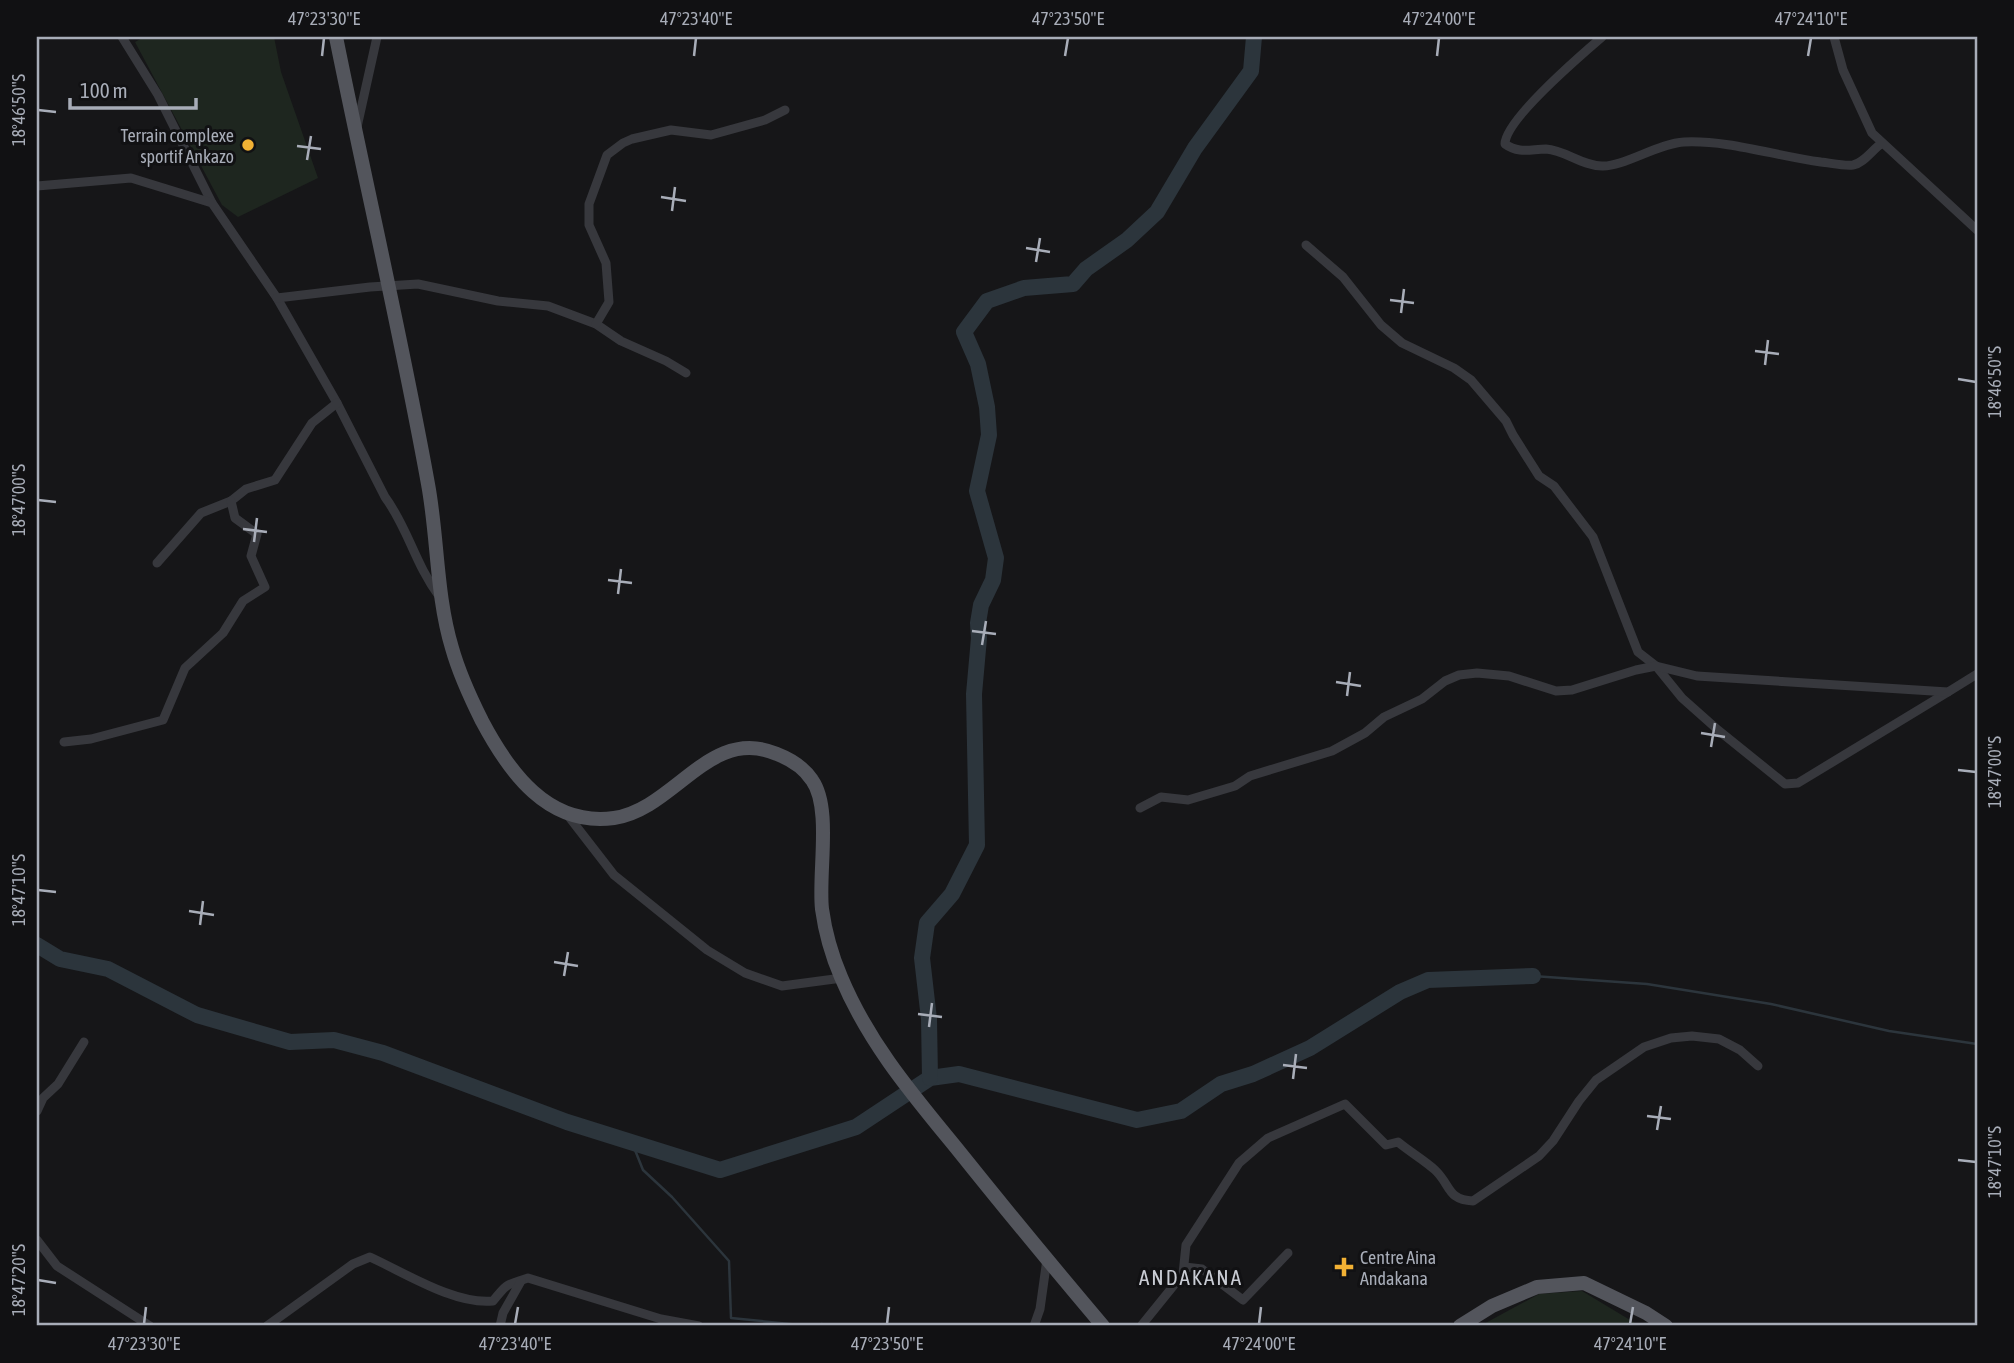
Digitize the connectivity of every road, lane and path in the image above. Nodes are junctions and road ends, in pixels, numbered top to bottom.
1 (122, 37) edge
2 (336, 37) edge
3 (377, 37) edge
4 (1602, 37) edge
5 (1834, 37) edge
6 (785, 110) dead end
7 (356, 134) junction
8 (1882, 143) junction
9 (37, 186) edge
10 (212, 202) junction
11 (1977, 230) edge
12 (1306, 245) dead end
13 (388, 286) junction
14 (277, 298) junction
15 (596, 324) junction
16 (686, 373) dead end
17 (337, 403) junction
18 (231, 501) junction
19 (157, 563) dead end
20 (442, 600) junction
21 (1656, 666) junction
22 (1977, 674) edge
23 (1948, 692) junction
24 (64, 741) dead end
25 (1140, 808) dead end
26 (565, 813) junction
27 (842, 978) junction
28 (84, 1042) dead end
29 (1758, 1066) dead end
30 (37, 1111) edge
31 (37, 1240) edge
32 (1288, 1253) dead end
33 (1047, 1259) junction
34 (1185, 1267) junction
35 (521, 1280) junction
36 (150, 1326) edge
37 (267, 1326) edge
38 (500, 1326) edge
39 (699, 1326) edge
40 (1034, 1326) edge
41 (1103, 1326) edge
42 (1142, 1326) edge
43 (1460, 1326) edge
44 (1665, 1326) edge

1 - 10 street
2 - 7 main road
3 - 7 street
4 - 8 street
5 - 8 street
6 - 15 street
7 - 13 main road
8 - 11 street
9 - 10 street
10 - 14 street
12 - 21 street
13 - 14 street
13 - 15 street
13 - 20 main road
14 - 17 street
15 - 16 street
17 - 18 street
17 - 20 street
18 - 19 street
18 - 24 street
20 - 26 main road
21 - 23 street
21 - 23 street
21 - 25 street
22 - 23 street
26 - 27 street
26 - 27 main road
27 - 33 main road
28 - 30 street
29 - 34 street
31 - 36 street
32 - 34 street
33 - 40 street
33 - 41 main road
34 - 42 street
35 - 37 street
35 - 38 street
35 - 39 street
43 - 44 main road

